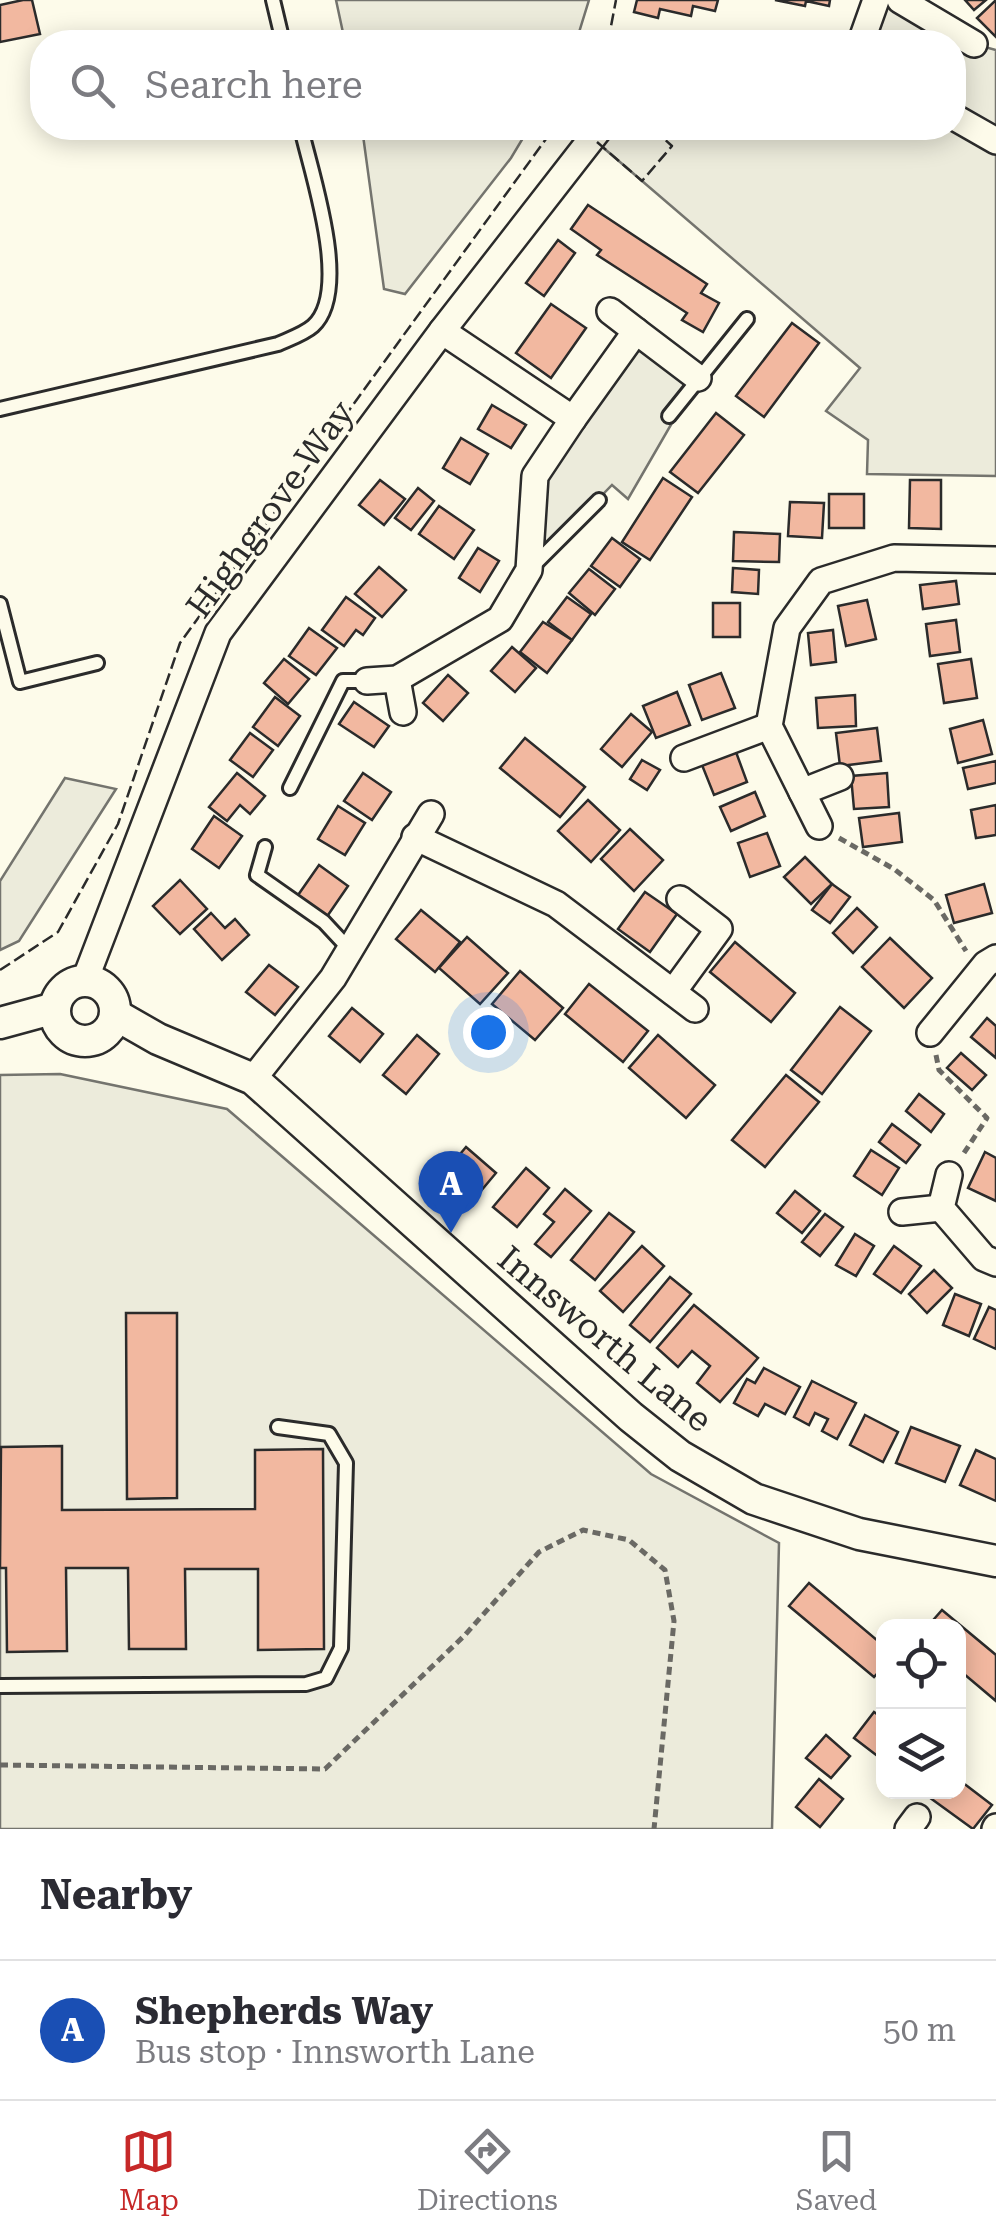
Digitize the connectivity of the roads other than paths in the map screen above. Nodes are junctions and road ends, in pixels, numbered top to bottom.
1 (274, 0) edge
2 (876, 0) edge
3 (900, 0) edge
4 (280, 30) edge
5 (865, 30) edge
6 (950, 30) edge
7 (966, 39) edge
8 (974, 44) dead end
9 (966, 124) edge
10 (304, 140) edge
11 (591, 140) edge
12 (996, 141) edge
13 (610, 311) dead end
14 (747, 318) dead end
15 (636, 331) junction
16 (442, 332) junction
17 (698, 378) junction
18 (0, 408) edge
19 (669, 416) dead end
20 (573, 419) junction
21 (599, 500) dead end
22 (996, 560) edge
23 (529, 570) junction
24 (0, 604) edge
25 (97, 663) dead end
26 (397, 678) junction
27 (367, 681) joint
28 (404, 712) dead end
29 (769, 726) junction
30 (684, 758) dead end
31 (840, 778) dead end
32 (290, 788) dead end
33 (802, 792) junction
34 (431, 814) dead end
35 (819, 826) road end
36 (415, 837) junction
37 (266, 848) dead end
38 (680, 899) dead end
39 (350, 950) junction
40 (983, 958) edge
41 (85, 980) junction
42 (672, 992) junction
43 (55, 1008) junction
44 (695, 1009) dead end
45 (116, 1014) junction
46 (0, 1024) edge
47 (930, 1033) road end
48 (252, 1079) junction
49 (949, 1175) road end
50 (941, 1208) junction
51 (902, 1212) dead end
52 (996, 1263) edge
53 (278, 1427) dead end
54 (996, 1561) edge
55 (0, 1686) edge

1 - 4 lane
2 - 5 street
3 - 6 street
7 - 8 street
9 - 12 street
10 - 18 lane
11 - 16 street, Highgrove Way
13 - 15 street
14 - 17 lane
15 - 17 street
15 - 20 street
16 - 20 street
16 - 41 street, Highgrove Way
17 - 19 lane
20 - 23 street
21 - 23 lane
22 - 29 street
23 - 26 street
24 - 25 lane
26 - 27 street
26 - 28 street
27 - 32 lane
29 - 30 street
29 - 33 street
31 - 33 street
33 - 35 street
34 - 36 street
36 - 39 street
36 - 42 street
37 - 39 lane
38 - 42 street
39 - 48 street
40 - 47 street
41 - 43 street
41 - 45 street
42 - 44 street
43 - 45 street
43 - 46 street
45 - 48 street, Innsworth Lane
48 - 54 street, Innsworth Lane
49 - 50 street
50 - 51 street
50 - 52 street
53 - 55 lane

